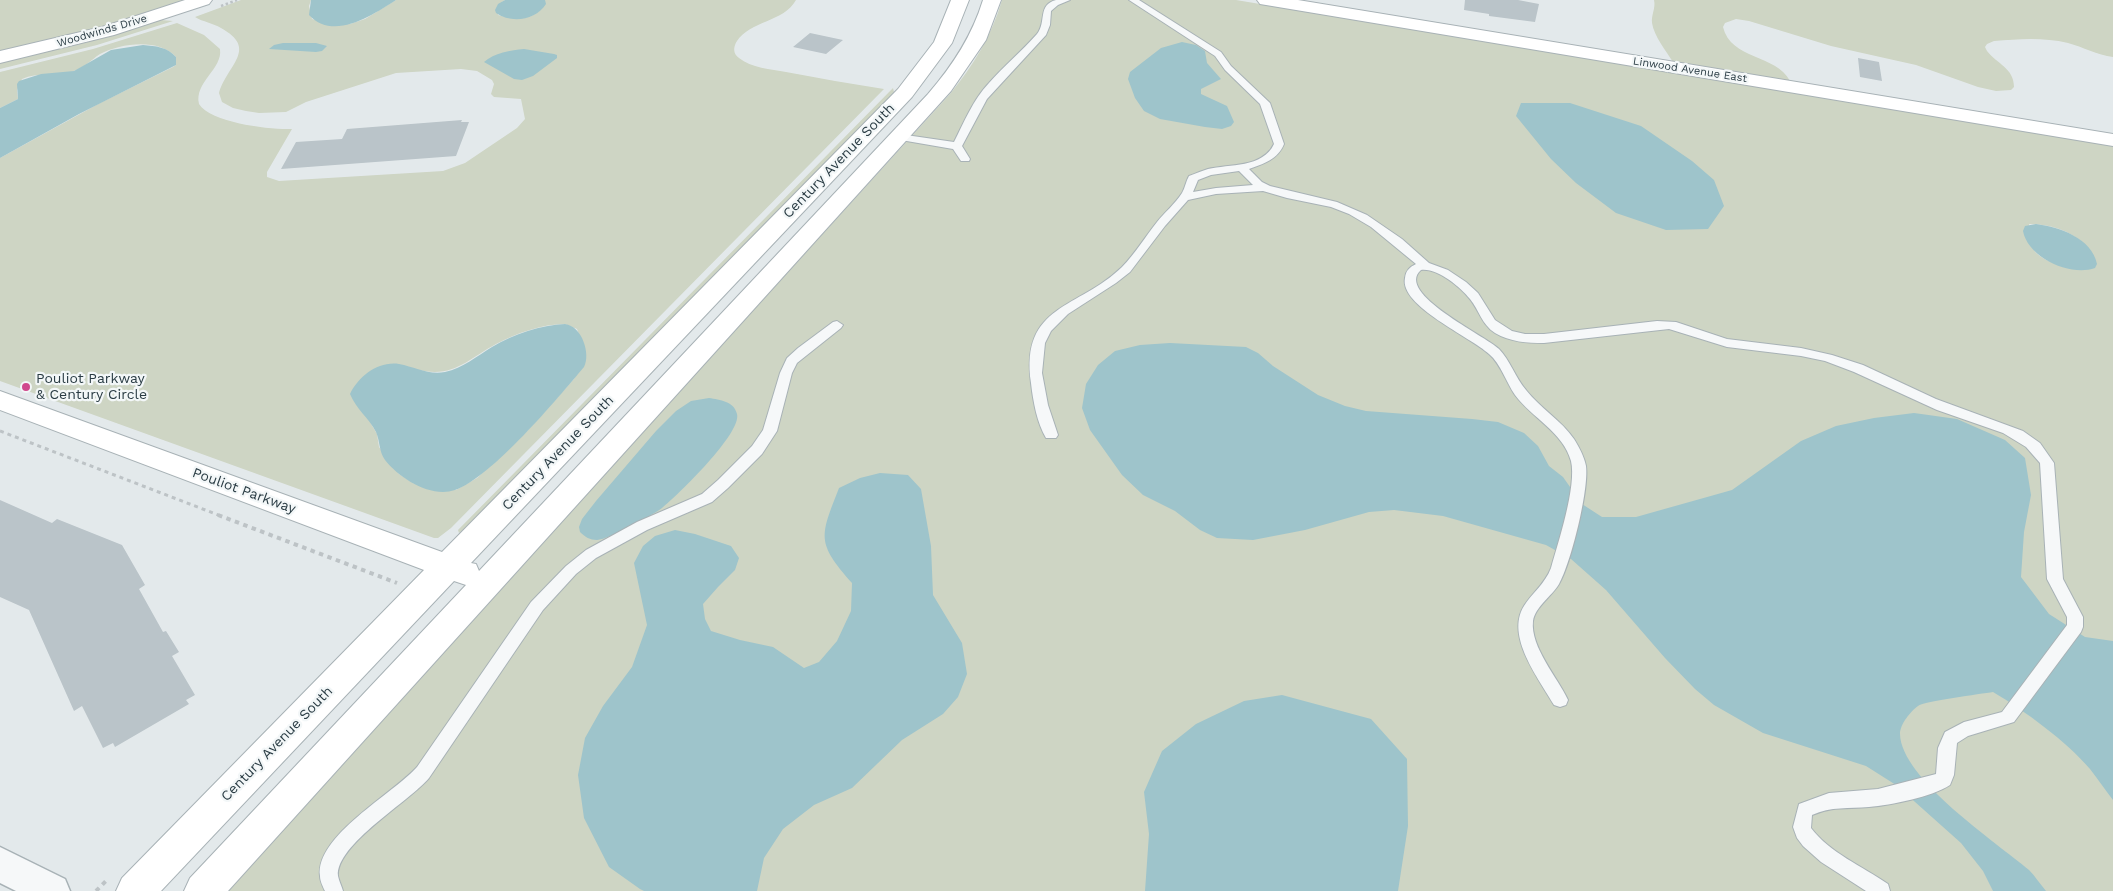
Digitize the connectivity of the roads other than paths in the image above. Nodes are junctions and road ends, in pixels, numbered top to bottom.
1 (202, 0) edge
2 (960, 0) edge
3 (992, 0) edge
4 (1066, 0) edge
5 (1133, 0) edge
6 (1266, 0) edge
7 (0, 57) edge
8 (899, 137) junction
9 (2113, 140) edge
10 (957, 146) junction
11 (965, 159) dead end
12 (1242, 168) junction
13 (1265, 188) junction
14 (1187, 196) junction
15 (1424, 266) junction
16 (837, 325) dead end
17 (1516, 336) junction
18 (1485, 344) junction
19 (0, 400) edge
20 (1051, 435) dead end
21 (449, 567) junction
22 (488, 582) junction
23 (1560, 700) dead end
24 (0, 864) edge
25 (52, 891) edge
26 (135, 891) edge
27 (202, 891) edge
28 (334, 891) edge
29 (1881, 891) edge

1 - 7 main road, Woodwinds Drive
2 - 21 main road, Century Avenue South
3 - 8 main road, Century Avenue South
4 - 10 lane
5 - 12 lane
6 - 9 main road, Linwood Avenue East
8 - 10 lane
8 - 22 main road, Century Avenue South
10 - 11 lane
12 - 13 lane
12 - 14 lane
13 - 14 lane
13 - 15 lane
14 - 20 lane
15 - 17 lane
15 - 18 lane
16 - 28 lane
17 - 18 lane
17 - 29 lane
18 - 23 lane
19 - 21 main road, Pouliot Parkway
21 - 22 main road, Pouliot Parkway
21 - 26 main road, Century Avenue South
22 - 27 main road, Century Avenue South
24 - 25 street

